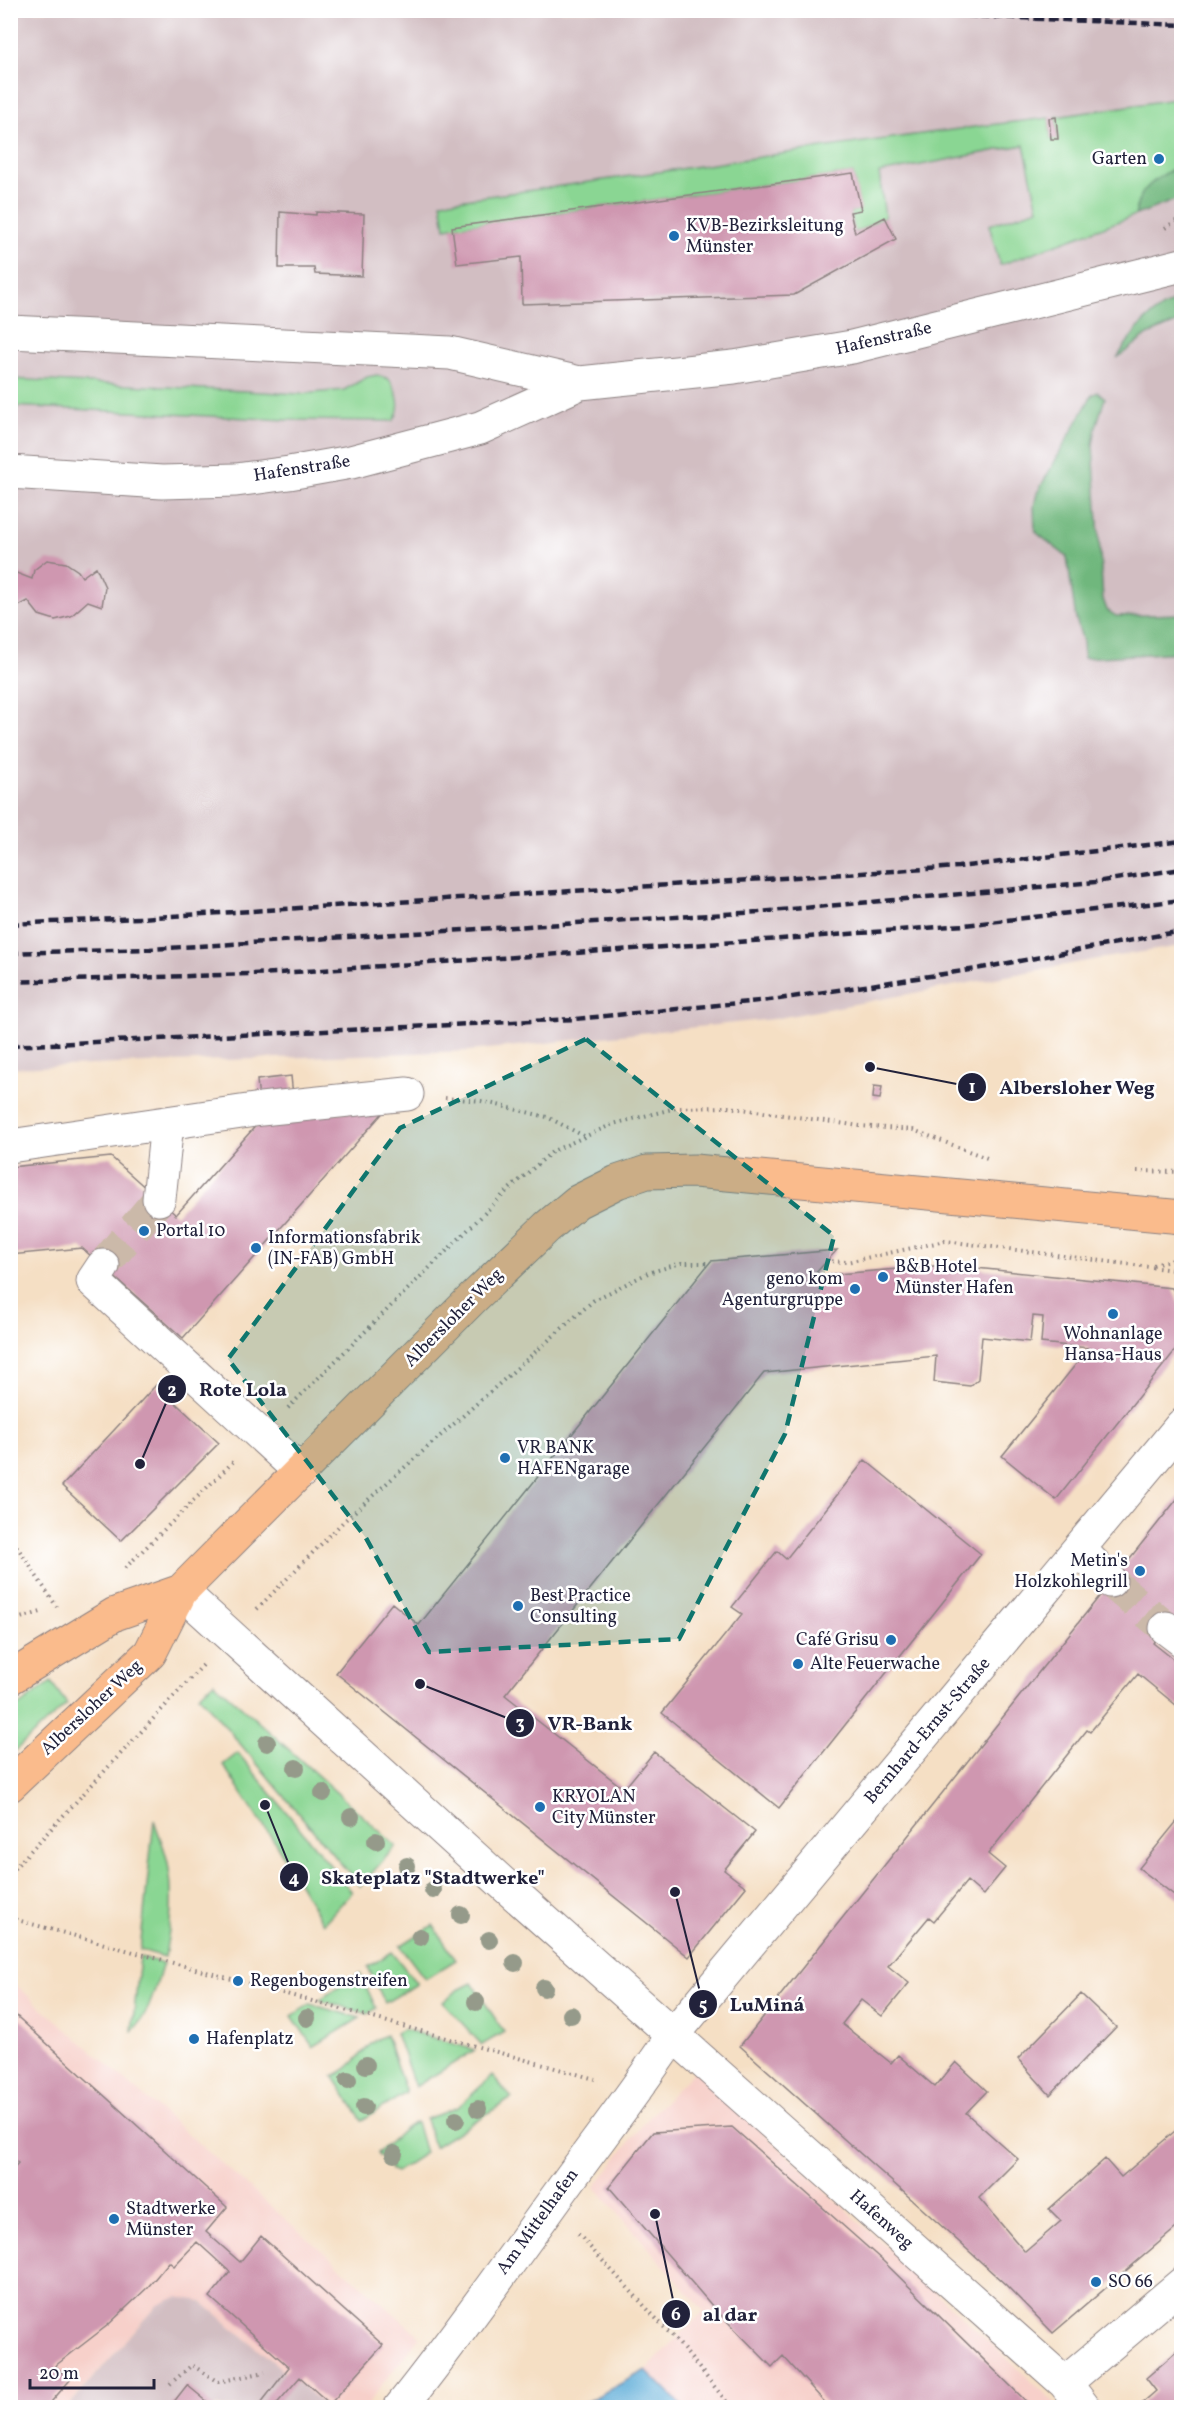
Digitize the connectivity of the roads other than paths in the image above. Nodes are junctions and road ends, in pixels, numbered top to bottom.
1 (1182, 265) edge
2 (10, 332) edge
3 (580, 383) junction
4 (10, 472) edge
5 (407, 1094) road end
6 (167, 1123) junction
7 (10, 1146) edge
8 (159, 1199) tunnel mouth
9 (1182, 1217) edge
10 (103, 1266) tunnel mouth
11 (1182, 1425) edge
12 (301, 1472) junction
13 (1080, 1550) junction
14 (1110, 1581) tunnel mouth
15 (181, 1591) junction
16 (10, 1678) edge
17 (10, 1785) edge
18 (674, 2036) junction
19 (1182, 2284) edge
20 (1075, 2395) edge
21 (400, 2408) edge

1 - 3 street, Hafenstraße
2 - 3 street, Hafenstraße
3 - 4 street, Hafenstraße
5 - 6 street
6 - 7 street
6 - 8 street
9 - 12 main road, Albersloher Weg
10 - 12 street
11 - 13 street, Bernhard-Ernst-Straße
12 - 15 main road, Albersloher Weg
13 - 14 street
13 - 18 street, Bernhard-Ernst-Straße
15 - 16 main road, Albersloher Weg
15 - 17 main road, Albersloher Weg
15 - 18 street
18 - 20 street, Hafenweg
18 - 21 street, Am Mittelhafen
19 - 20 street

